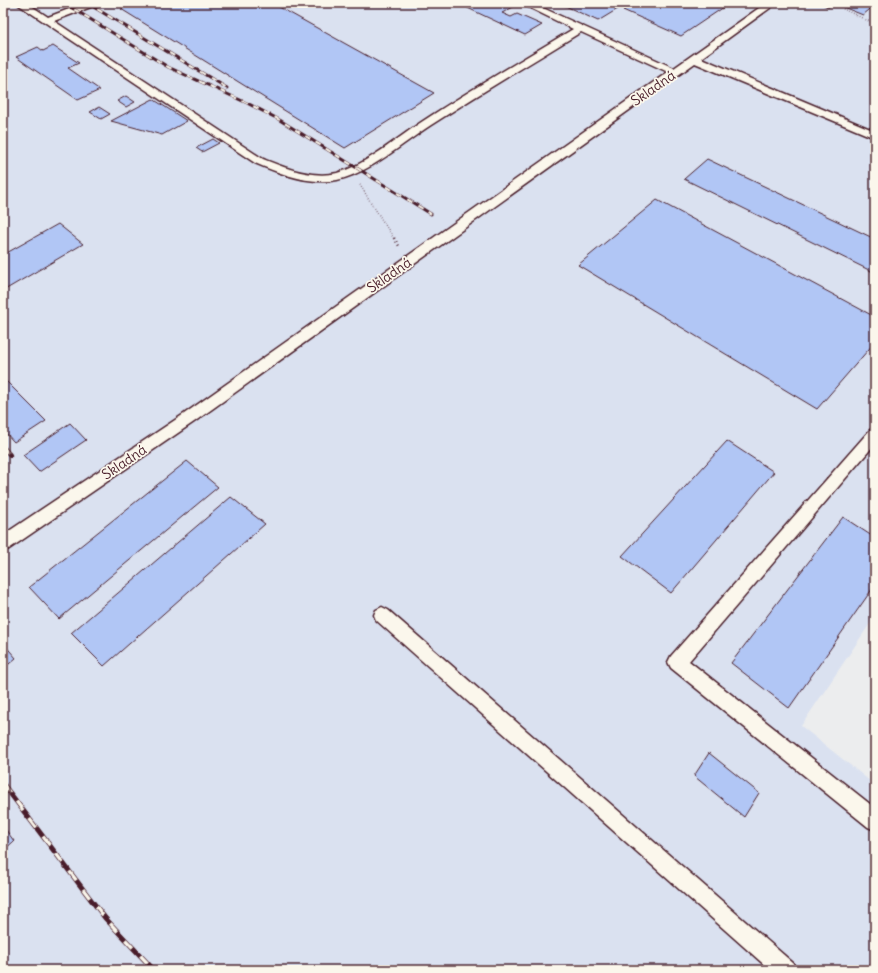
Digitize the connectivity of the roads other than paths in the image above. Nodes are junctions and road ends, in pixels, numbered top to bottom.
1 (21, 3) edge
2 (93, 3) edge
3 (525, 3) edge
4 (772, 3) edge
5 (48, 20) junction
6 (579, 29) junction
7 (694, 59) junction
8 (675, 72) junction
9 (875, 135) edge
10 (875, 434) edge
11 (3, 544) edge
12 (382, 615) dead end
13 (875, 820) edge
14 (786, 970) edge

1 - 5 lane
2 - 5 lane
3 - 6 lane
4 - 7 lane, Skladná
5 - 6 lane
6 - 8 lane
7 - 8 lane, Skladná
7 - 9 lane
8 - 11 lane, Skladná
10 - 13 lane
12 - 14 lane

